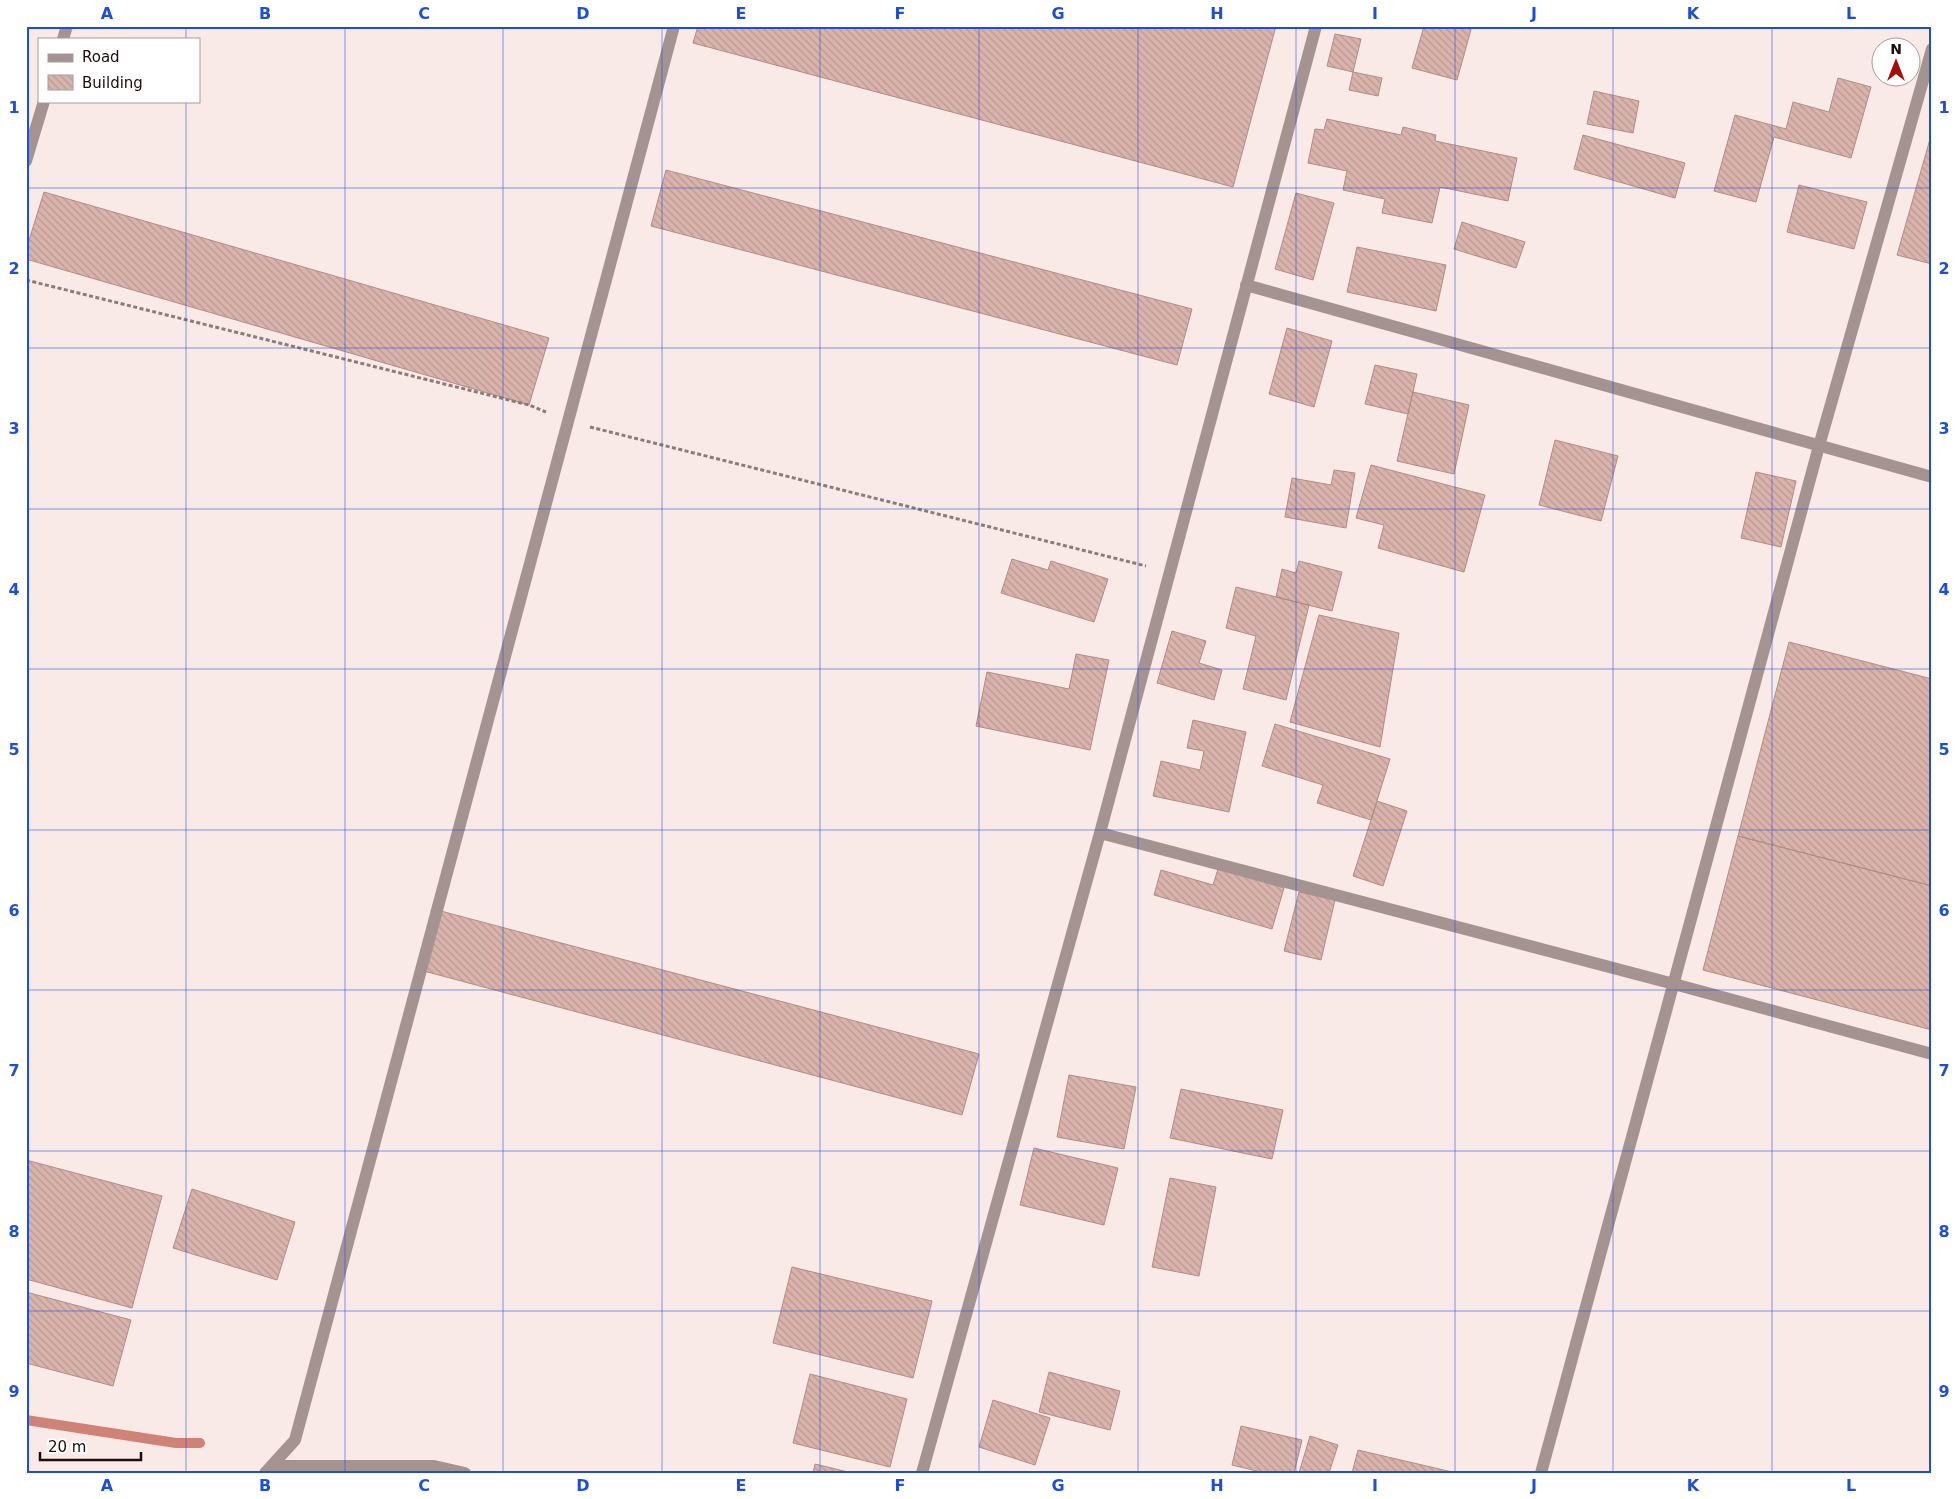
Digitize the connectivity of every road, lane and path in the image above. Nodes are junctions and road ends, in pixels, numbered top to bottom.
1 (674, 26) edge
2 (1316, 26) edge
3 (1932, 49) edge
4 (44, 102) edge
5 (26, 161) edge
6 (26, 280) edge
7 (1246, 285) junction
8 (567, 422) junction
9 (1819, 446) junction
10 (1932, 477) edge
11 (1169, 572) junction
12 (1100, 833) junction
13 (1674, 984) junction
14 (1932, 1054) edge
15 (269, 1469) edge
16 (465, 1473) edge
17 (922, 1473) edge
18 (1541, 1473) edge

1 - 8 street
2 - 7 street
3 - 9 street
4 - 5 street
6 - 8 path
7 - 9 street
7 - 11 street
8 - 11 path
8 - 15 street
9 - 10 street
9 - 13 street
11 - 12 street
12 - 13 street
12 - 17 street
13 - 14 street
13 - 18 street
15 - 16 street

